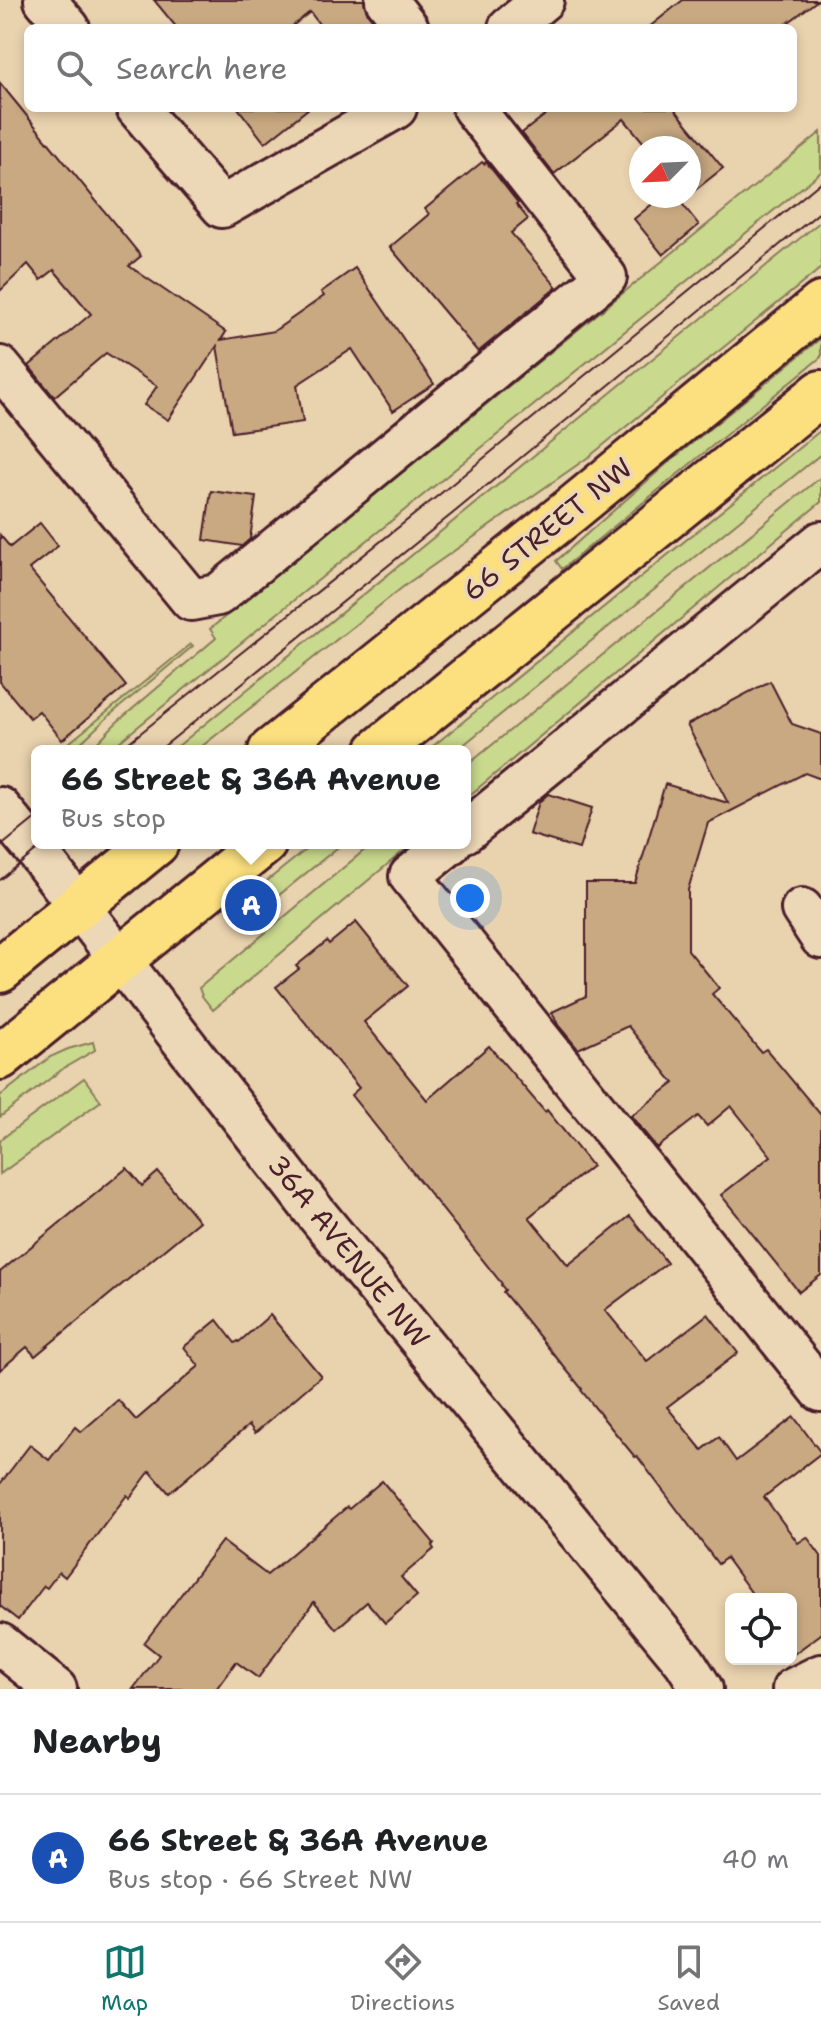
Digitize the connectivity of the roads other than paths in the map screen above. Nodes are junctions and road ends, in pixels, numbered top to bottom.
1 (45, 0) edge
2 (386, 0) edge
3 (543, 0) edge
4 (66, 24) edge
5 (405, 24) edge
6 (514, 24) edge
7 (140, 112) edge
8 (389, 112) edge
9 (476, 112) edge
10 (821, 305) edge
11 (0, 367) edge
12 (821, 393) edge
13 (821, 542) edge
14 (278, 745) edge
15 (385, 745) edge
16 (0, 808) edge
17 (471, 827) edge
18 (31, 847) edge
19 (33, 849) edge
20 (149, 849) edge
21 (257, 849) edge
22 (444, 849) edge
23 (78, 906) junction
24 (120, 959) junction
25 (0, 970) edge
26 (0, 1057) edge
27 (821, 1391) edge
28 (0, 1644) edge
29 (821, 1675) edge
30 (56, 1689) edge
31 (702, 1689) edge
32 (793, 1689) edge

1 - 4 street
2 - 5 street
3 - 6 street
7 - 8 street
9 - 11 street
10 - 14 main road, 66 STREET NW
12 - 15 main road
13 - 17 street
16 - 18 street, 36A AVENUE NW
19 - 23 street, 36A AVENUE NW
20 - 23 main road
21 - 24 main road
22 - 27 street
23 - 24 street, 36A AVENUE NW
23 - 25 main road
24 - 26 main road
24 - 31 street, 36A AVENUE NW
28 - 30 street
29 - 32 street

